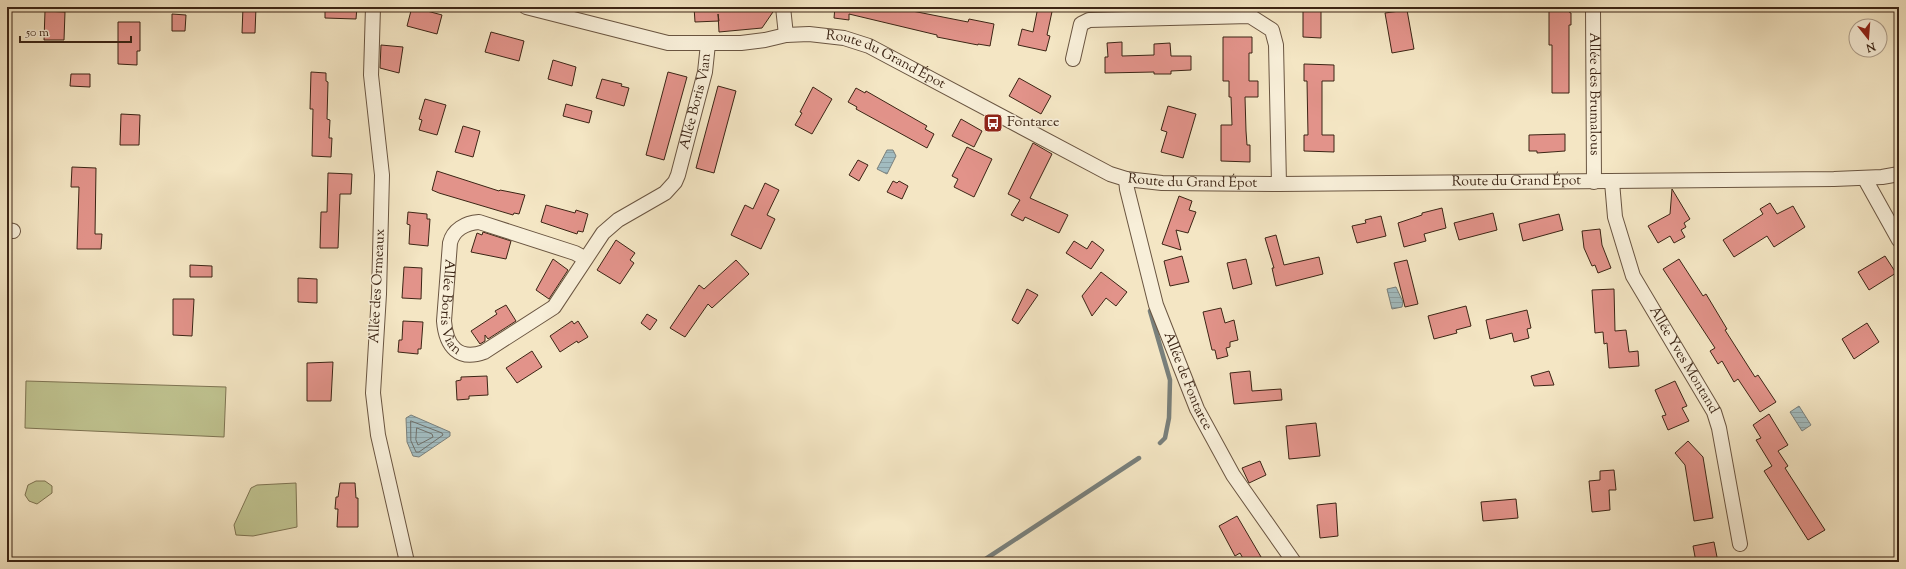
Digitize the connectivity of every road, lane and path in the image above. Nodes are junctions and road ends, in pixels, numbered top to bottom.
1 (373, 7) edge
2 (526, 7) edge
3 (783, 7) edge
4 (1593, 7) edge
5 (786, 35) junction
6 (708, 44) junction
7 (1072, 59) dead end
8 (1899, 174) edge
9 (1126, 179) junction
10 (1865, 179) junction
11 (1594, 182) junction
12 (1612, 182) junction
13 (1279, 184) junction
14 (1899, 240) edge
15 (586, 259) junction
16 (1740, 544) dead end
17 (407, 562) edge
18 (1294, 562) edge

1 - 17 street, Allée des Ormeaux
2 - 6 street, Route du Grand Épot
3 - 5 street
4 - 11 street, Allée des Brumalous
5 - 6 street, Route du Grand Épot
5 - 9 street, Route du Grand Épot
6 - 15 street, Allée Boris Vian
7 - 13 street
8 - 10 street, Route du Grand Épot
9 - 13 street, Route du Grand Épot
9 - 18 street, Allée de Fontarce
10 - 12 street, Route du Grand Épot
10 - 14 street
11 - 12 street, Route du Grand Épot
11 - 13 street, Route du Grand Épot
12 - 16 street, Allée Yves Montand
15 - 15 street, Allée Boris Vian

